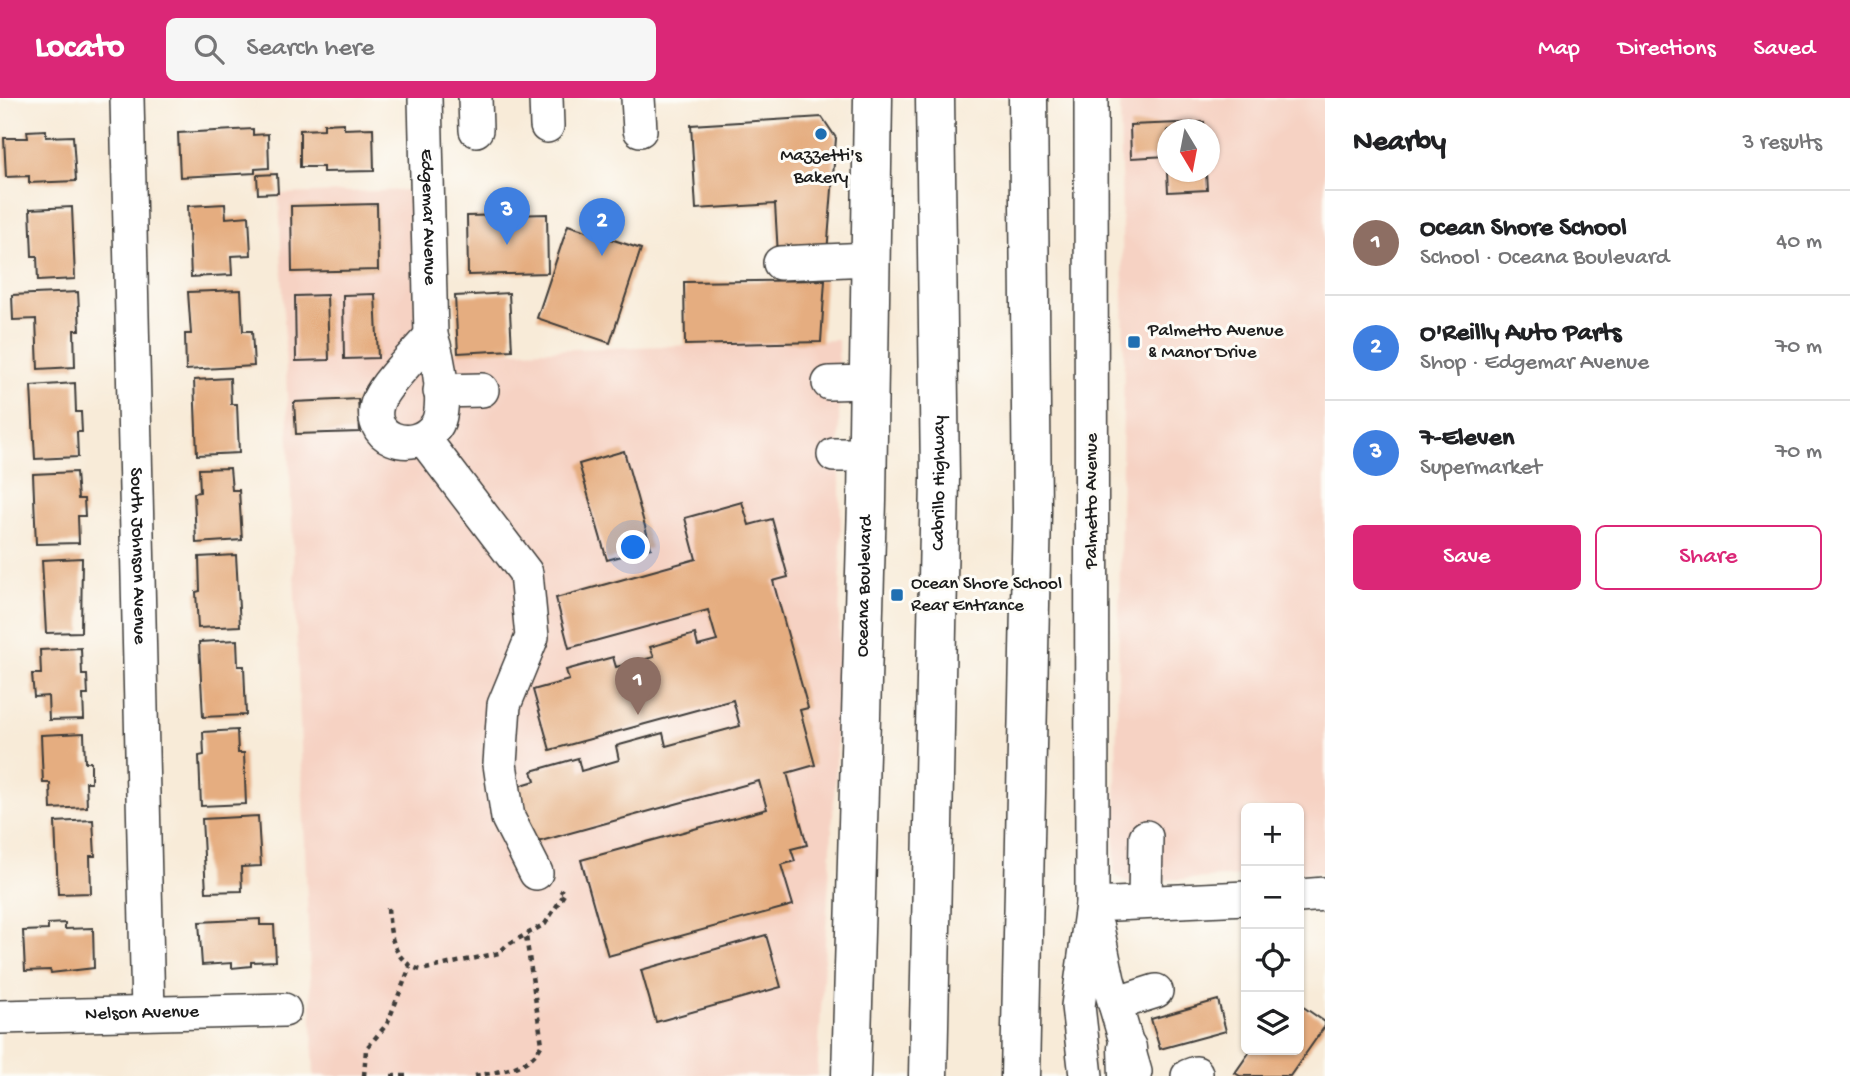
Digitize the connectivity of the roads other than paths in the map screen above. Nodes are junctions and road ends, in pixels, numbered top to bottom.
1 (127, 98) edge
2 (425, 98) edge
3 (873, 98) edge
4 (935, 98) edge
5 (1028, 98) edge
6 (1091, 98) edge
7 (869, 259) junction
8 (780, 263) dead end
9 (431, 336) junction
10 (868, 382) junction
11 (829, 383) dead end
12 (482, 390) dead end
13 (440, 391) junction
14 (424, 439) junction
15 (1146, 837) dead end
16 (536, 873) dead end
17 (1325, 894) edge
18 (1304, 895) edge
19 (1241, 898) edge
20 (1145, 902) junction
21 (1092, 905) junction
22 (1156, 991) dead end
23 (1115, 1004) junction
24 (284, 1010) dead end
25 (148, 1013) junction
26 (0, 1017) edge
27 (1130, 1067) edge
28 (851, 1076) edge
29 (928, 1076) edge
30 (1020, 1076) edge
31 (1086, 1076) edge

1 - 25 street, South Johnson Avenue
2 - 9 street, Edgemar Avenue
3 - 7 main road, Oceana Boulevard
4 - 29 main road, Cabrillo Highway
5 - 30 main road
6 - 21 street, Palmetto Avenue
7 - 8 street
7 - 10 main road, Oceana Boulevard
9 - 13 street, Edgemar Avenue
9 - 14 street
10 - 11 street
10 - 28 main road, Oceana Boulevard
12 - 13 street
13 - 14 street, Edgemar Avenue
14 - 16 street
15 - 20 street
17 - 18 street
19 - 20 street
20 - 21 street
21 - 23 street, Palmetto Avenue
21 - 31 street, Palmetto Avenue
22 - 23 street
23 - 27 street, Palmetto Avenue
24 - 25 street, Nelson Avenue
25 - 26 street, Nelson Avenue

